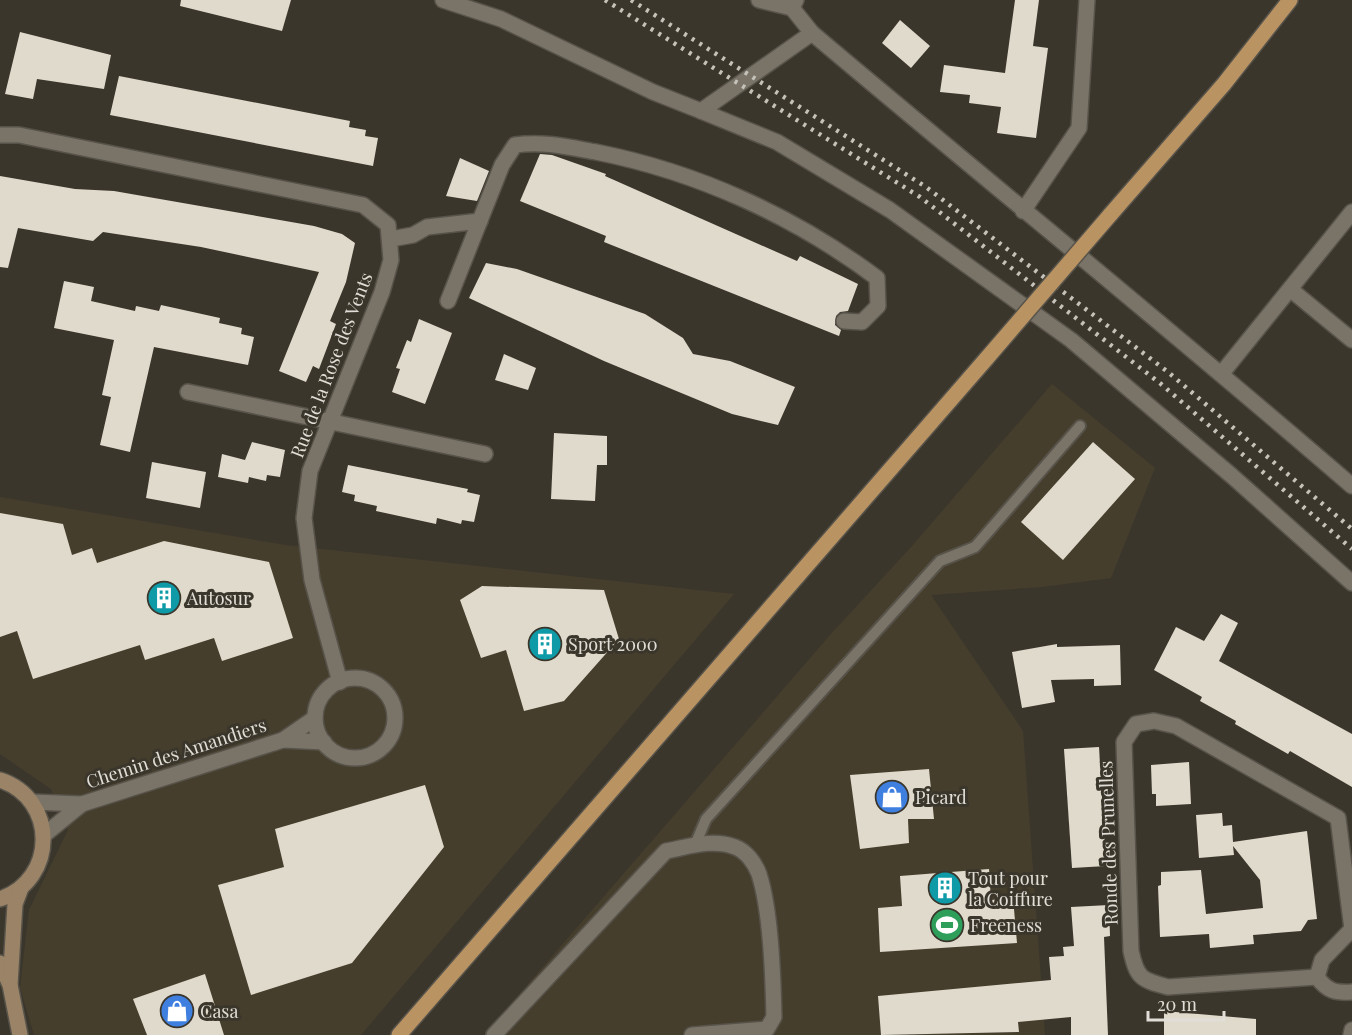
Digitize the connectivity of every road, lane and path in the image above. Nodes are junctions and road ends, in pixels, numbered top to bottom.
1 (443, 0) edge
2 (759, 0) edge
3 (1087, 0) edge
4 (1290, 0) edge
5 (794, 4) edge
6 (812, 33) junction
7 (701, 111) junction
8 (0, 135) edge
9 (1023, 212) junction
10 (1352, 212) edge
11 (480, 221) junction
12 (391, 239) junction
13 (1290, 289) junction
14 (448, 301) dead end
15 (844, 321) dead end
16 (1352, 340) edge
17 (1222, 373) junction
18 (188, 392) dead end
19 (330, 424) junction
20 (1080, 426) dead end
21 (485, 454) dead end
22 (1352, 486) edge
23 (1352, 583) edge
24 (340, 682) junction
25 (315, 718) junction
26 (283, 740) junction
27 (324, 742) junction
28 (0, 780) edge
29 (32, 802) junction
30 (82, 804) junction
31 (44, 836) junction
32 (695, 845) junction
33 (21, 888) junction
34 (0, 899) edge
35 (1352, 929) edge
36 (0, 963) edge
37 (1317, 977) junction
38 (10, 985) junction
39 (1352, 992) edge
40 (1352, 1030) edge
41 (20, 1035) edge
42 (399, 1035) edge
43 (494, 1035) edge
44 (693, 1035) edge
45 (1351, 1035) edge

1 - 7 street
2 - 5 street
3 - 9 street
4 - 42 main road, bridge
5 - 6 street
6 - 7 street
6 - 9 street
7 - 23 street
8 - 12 street
9 - 17 street
10 - 13 street
11 - 12 street
11 - 14 street
11 - 15 street
12 - 19 street, Rue de la Rose des Vents
13 - 16 street
13 - 17 street
17 - 22 street
18 - 19 street
19 - 21 street
19 - 24 street, Rue de la Rose des Vents
20 - 32 lane
24 - 25 street
24 - 27 street
25 - 26 street, Chemin des Amandiers
25 - 27 street
26 - 27 street, Chemin des Amandiers
26 - 30 street, Chemin des Amandiers
28 - 29 main road
29 - 30 street, Chemin des Amandiers
29 - 31 main road
30 - 31 street, Chemin des Amandiers
31 - 33 main road
32 - 43 street
32 - 44 street
33 - 34 main road
33 - 38 main road
35 - 37 street
35 - 37 street, Ronde des Prunelles
36 - 38 main road
37 - 39 street
38 - 41 main road
40 - 45 street

